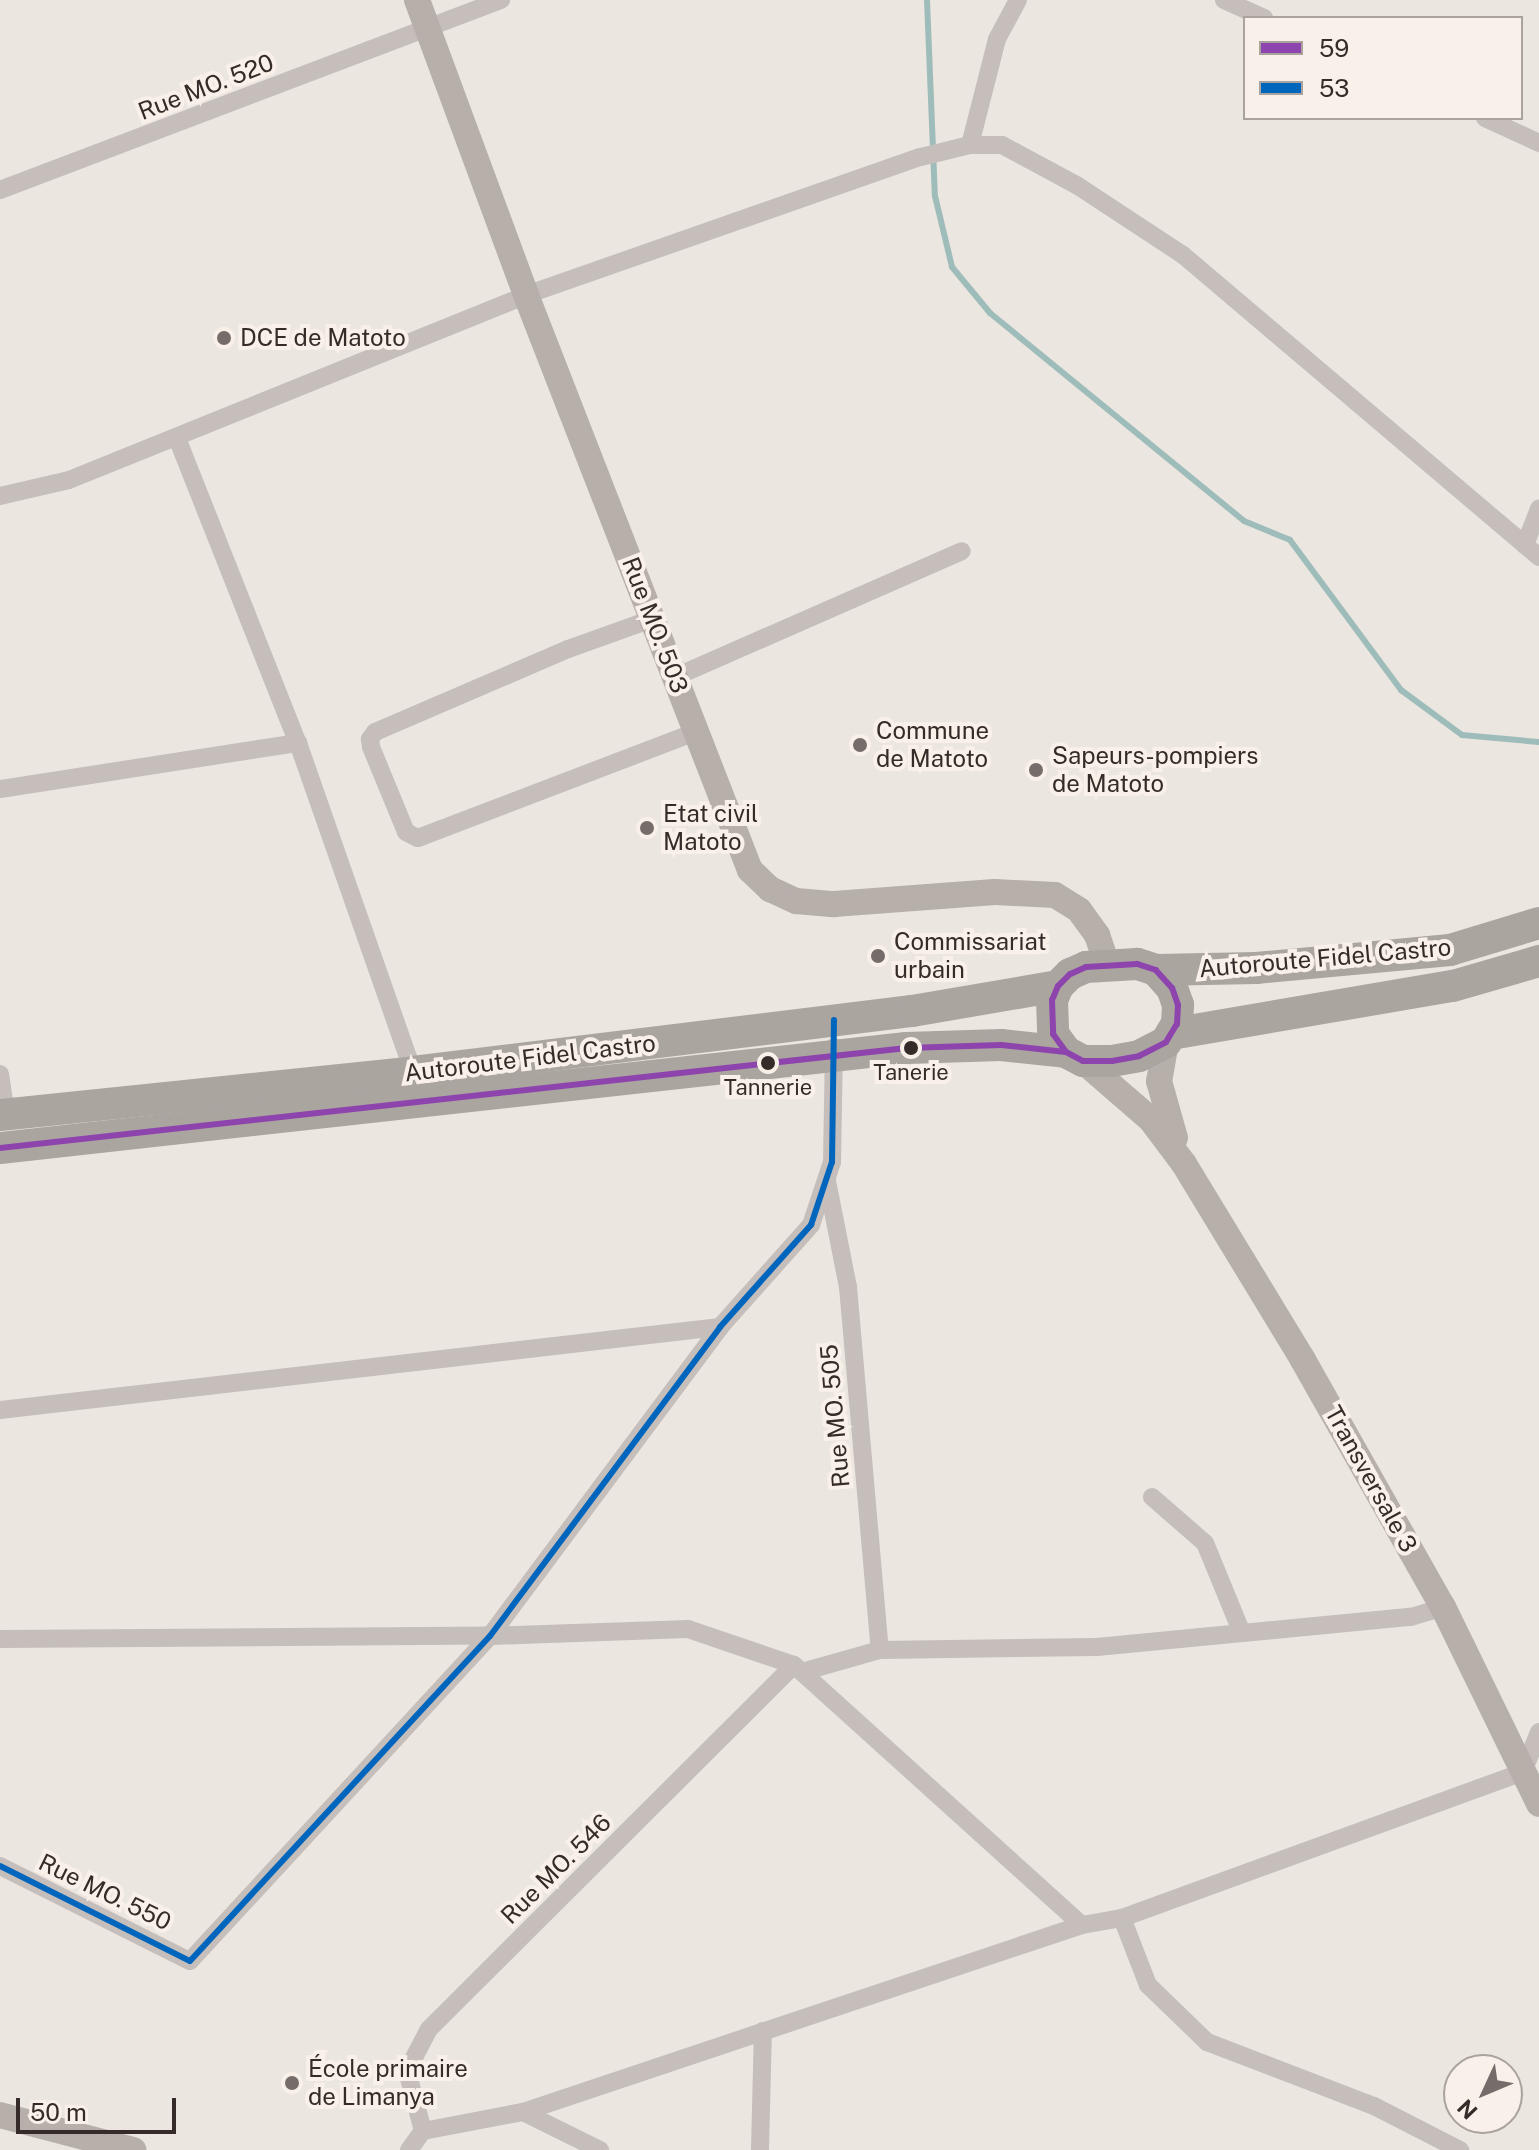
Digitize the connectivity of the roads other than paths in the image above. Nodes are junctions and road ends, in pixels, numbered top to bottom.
1 (417, 0) edge
2 (501, 0) edge
3 (1018, 0) edge
4 (1224, 0) edge
5 (1260, 16) edge
6 (428, 28) junction
7 (1489, 120) edge
8 (1539, 143) edge
9 (970, 145) junction
10 (0, 190) edge
11 (526, 295) junction
12 (177, 438) junction
13 (0, 496) edge
14 (1539, 509) edge
15 (962, 551) dead end
16 (1532, 551) edge
17 (652, 619) junction
18 (675, 677) junction
19 (696, 732) junction
20 (298, 743) junction
21 (0, 789) edge
22 (1539, 923) edge
23 (1539, 961) edge
24 (1107, 964) junction
25 (1156, 970) junction
26 (1058, 986) junction
27 (834, 1020) junction
28 (1168, 1038) junction
29 (834, 1057) junction
30 (1074, 1057) junction
31 (413, 1072) junction
32 (0, 1074) edge
33 (3, 1115) edge
34 (0, 1148) edge
35 (1184, 1164) junction
36 (827, 1179) junction
37 (720, 1327) junction
38 (0, 1410) edge
39 (1152, 1497) dead end
40 (1443, 1607) junction
41 (1242, 1633) junction
42 (490, 1636) junction
43 (0, 1639) edge
44 (880, 1650) junction
45 (798, 1669) junction
46 (1539, 1732) edge
47 (1523, 1772) junction
48 (1539, 1804) edge
49 (0, 1866) edge
50 (1122, 1918) junction
51 (1082, 1925) junction
52 (763, 2031) junction
53 (523, 2112) junction
54 (0, 2115) edge
55 (423, 2131) junction
56 (66, 2141) edge
57 (133, 2150) edge
58 (409, 2150) edge
59 (600, 2150) edge
60 (760, 2150) edge
61 (1460, 2150) edge

1 - 6 street, Rue MO. 503
2 - 6 street, Rue MO. 520
3 - 9 street
4 - 5 street
6 - 10 street, Rue MO. 520
6 - 11 street, Rue MO. 503
7 - 8 street
9 - 11 street
9 - 16 street
11 - 12 street
11 - 17 street, Rue MO. 503
12 - 13 street
12 - 20 street
14 - 16 street
15 - 18 street
17 - 18 street, Rue MO. 503
17 - 19 street
18 - 19 street, Rue MO. 503
19 - 24 street, Rue MO. 503
20 - 21 street
20 - 31 street
22 - 25 highway, Autoroute Fidel Castro
23 - 28 highway, Autoroute Fidel Castro
24 - 25 highway
24 - 26 highway
25 - 28 highway
26 - 27 highway, Autoroute Fidel Castro
26 - 30 highway
27 - 29 street
27 - 31 highway, Autoroute Fidel Castro
28 - 30 highway
28 - 35 street, Transversale 3
29 - 30 highway, Autoroute Fidel Castro
29 - 34 highway, Autoroute Fidel Castro
29 - 36 street
30 - 35 street, Transversale 3
31 - 33 highway, Autoroute Fidel Castro
32 - 33 street
35 - 40 street, Transversale 3
36 - 37 street
36 - 44 street, Rue MO. 505
37 - 38 street
37 - 42 street
39 - 41 street
40 - 41 street
40 - 47 street, Transversale 3
41 - 44 street
42 - 43 street
42 - 45 street
42 - 49 street, Rue MO. 550
44 - 45 street
45 - 51 street
45 - 55 street, Rue MO. 546
46 - 47 street
47 - 48 street, Transversale 3
47 - 50 street
50 - 51 street
50 - 61 street
51 - 52 street
52 - 53 street
52 - 60 street
53 - 55 street
53 - 59 street
54 - 56 street
55 - 58 street
56 - 57 street

